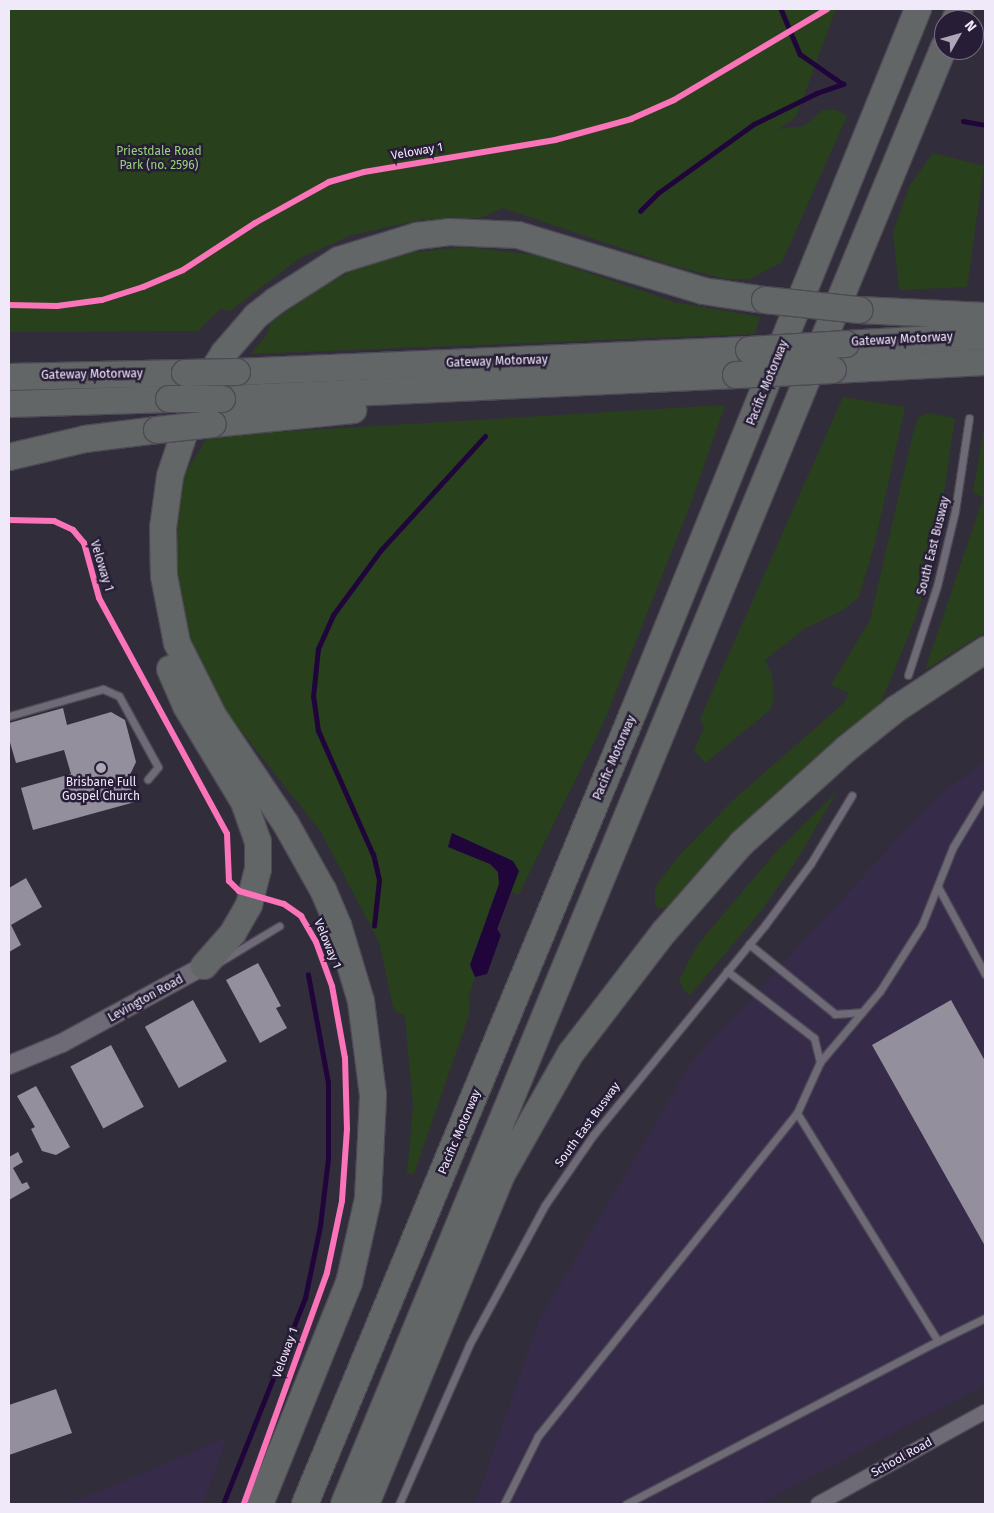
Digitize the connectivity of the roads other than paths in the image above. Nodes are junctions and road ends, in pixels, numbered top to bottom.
1 (918, 9) edge
2 (939, 60) edge
3 (985, 316) edge
4 (985, 336) edge
5 (985, 362) edge
6 (933, 365) junction
7 (985, 375) edge
8 (9, 377) edge
9 (411, 391) junction
10 (9, 404) edge
11 (969, 418) dead end
12 (9, 457) edge
13 (170, 476) junction
14 (985, 650) edge
15 (908, 675) dead end
16 (9, 716) edge
17 (148, 779) dead end
18 (985, 794) edge
19 (852, 795) dead end
20 (938, 887) junction
21 (279, 926) dead end
22 (749, 944) junction
23 (204, 966) junction
24 (727, 972) junction
25 (985, 974) edge
26 (862, 1012) junction
27 (820, 1062) junction
28 (9, 1065) edge
29 (797, 1113) junction
30 (985, 1318) edge
31 (938, 1341) junction
32 (985, 1412) edge
33 (260, 1504) edge
34 (305, 1504) edge
35 (344, 1504) edge
36 (366, 1504) edge
37 (399, 1504) edge
38 (504, 1504) edge
39 (626, 1504) edge
40 (818, 1504) edge

1 - 34 highway, Pacific Motorway
2 - 35 highway
3 - 13 highway, bridge
4 - 8 highway, Gateway Motorway, bridge
5 - 6 highway, Gateway Motorway
6 - 7 highway
6 - 9 highway, Gateway Motorway, bridge
9 - 10 highway, Gateway Motorway, bridge
9 - 12 highway, bridge
11 - 15 lane, South East Busway
13 - 23 highway
13 - 33 highway
14 - 36 highway
16 - 17 lane
18 - 20 lane
19 - 22 lane, South East Busway
20 - 25 lane
20 - 26 lane
21 - 23 lane, Levington Road
22 - 24 lane, South East Busway
22 - 26 lane
23 - 28 street, Levington Road
24 - 27 lane
24 - 37 lane, South East Busway
26 - 27 lane
27 - 29 lane
29 - 31 lane
29 - 38 lane
30 - 31 lane
31 - 39 lane
32 - 40 street, School Road

